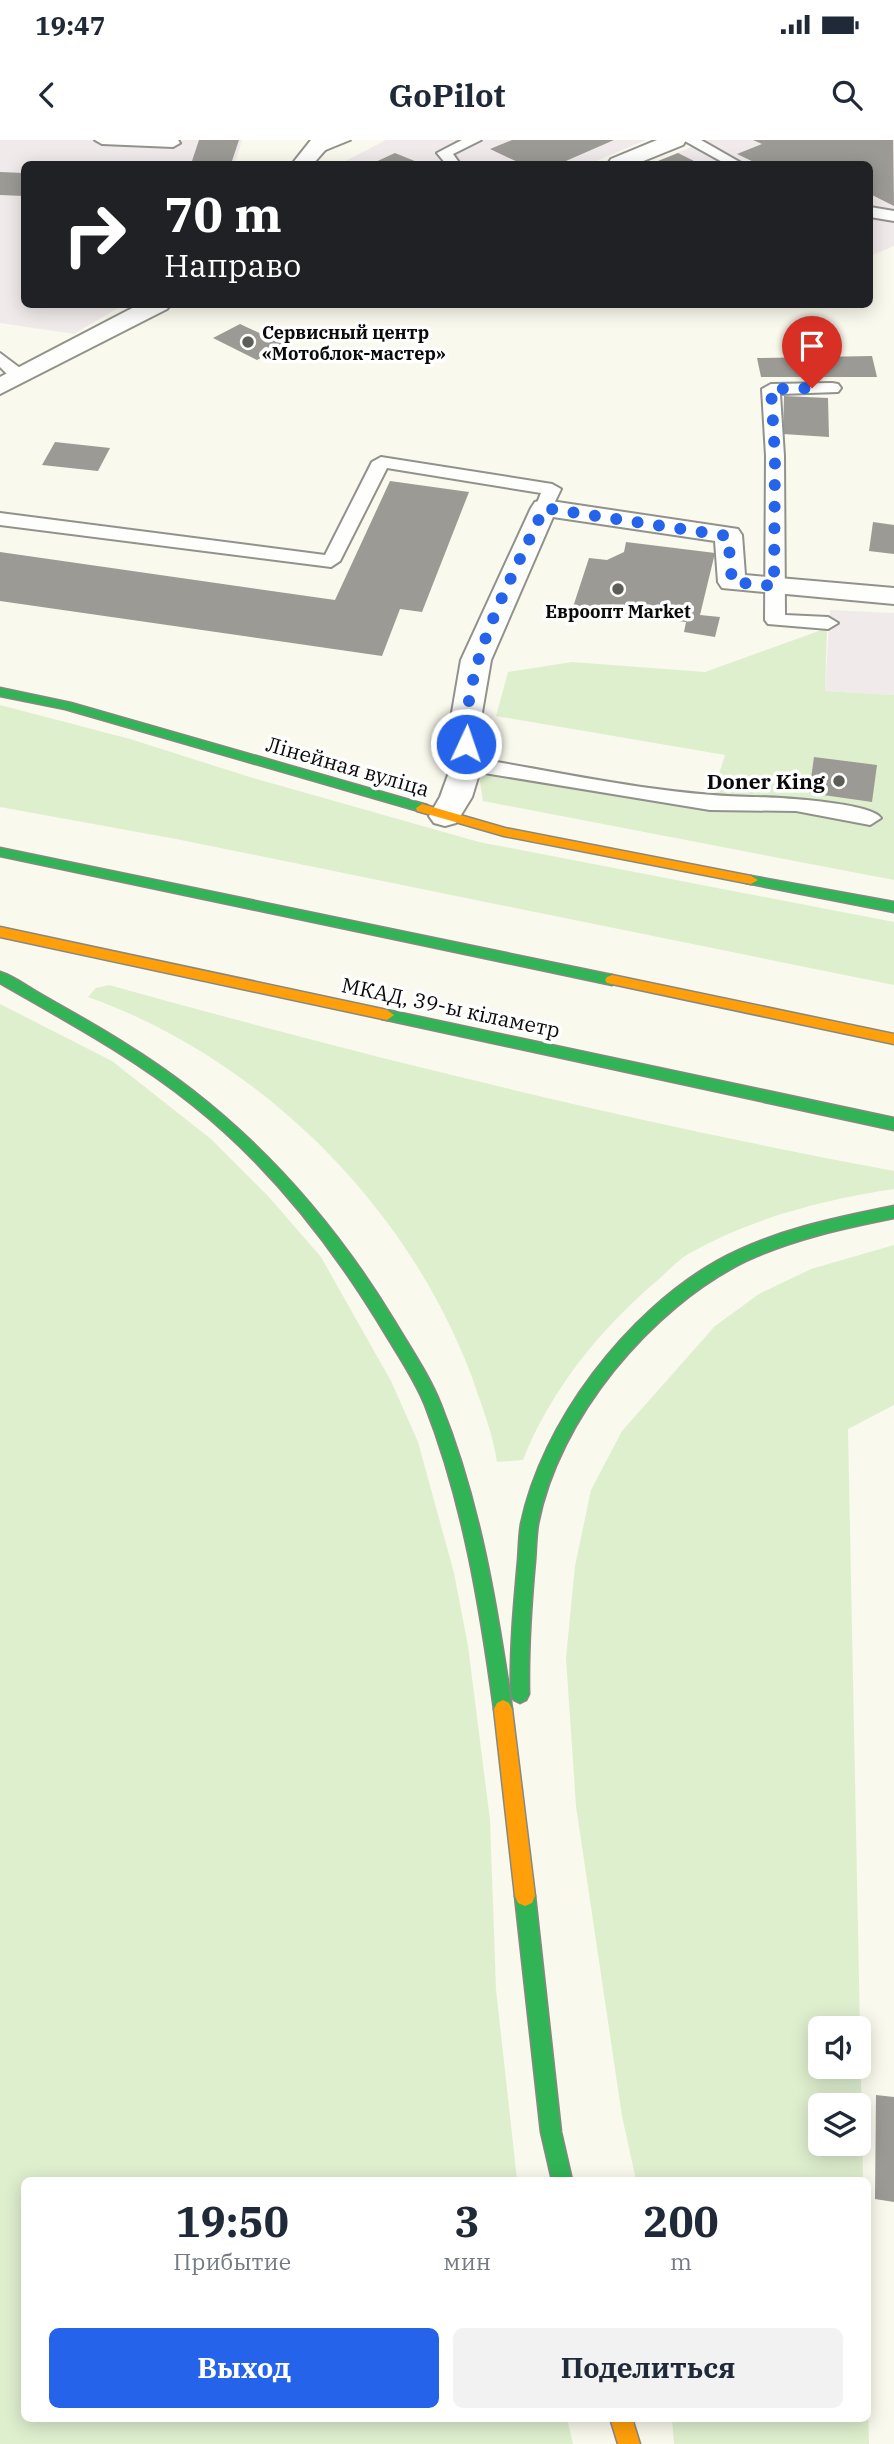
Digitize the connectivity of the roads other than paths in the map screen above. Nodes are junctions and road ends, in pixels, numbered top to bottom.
1 (102, 140) edge
2 (343, 140) edge
3 (474, 140) edge
4 (674, 140) edge
5 (690, 140) edge
6 (173, 143) dead end
7 (320, 144) edge
8 (305, 161) edge
9 (451, 161) edge
10 (626, 161) edge
11 (730, 161) edge
12 (873, 212) edge
13 (894, 216) edge
14 (152, 308) edge
15 (0, 358) edge
16 (9, 381) edge
17 (832, 388) dead end
18 (544, 508) junction
19 (0, 519) edge
20 (774, 586) junction
21 (894, 596) edge
22 (828, 623) dead end
23 (0, 692) edge
24 (467, 764) junction
25 (445, 816) junction
26 (870, 818) dead end
27 (0, 852) edge
28 (894, 907) edge
29 (0, 932) edge
30 (0, 977) edge
31 (894, 1039) edge
32 (894, 1124) edge
33 (894, 1212) edge
34 (525, 1896) junction
35 (561, 2177) edge
36 (622, 2422) edge
37 (629, 2444) edge

1 - 6 lane
2 - 7 lane
3 - 9 lane
4 - 10 street
5 - 11 lane
7 - 8 street
12 - 13 lane
14 - 16 street
15 - 16 lane
17 - 20 lane
18 - 19 lane
18 - 20 street
18 - 24 street
20 - 21 street
20 - 22 lane
23 - 25 main road, Лінейная вуліца
24 - 25 street
24 - 26 lane
25 - 28 main road, Лінейная вуліца
27 - 31 main road
29 - 32 main road, МКАД, 39-ы кіламетр
30 - 34 main road
33 - 34 main road
34 - 35 main road
36 - 37 main road

